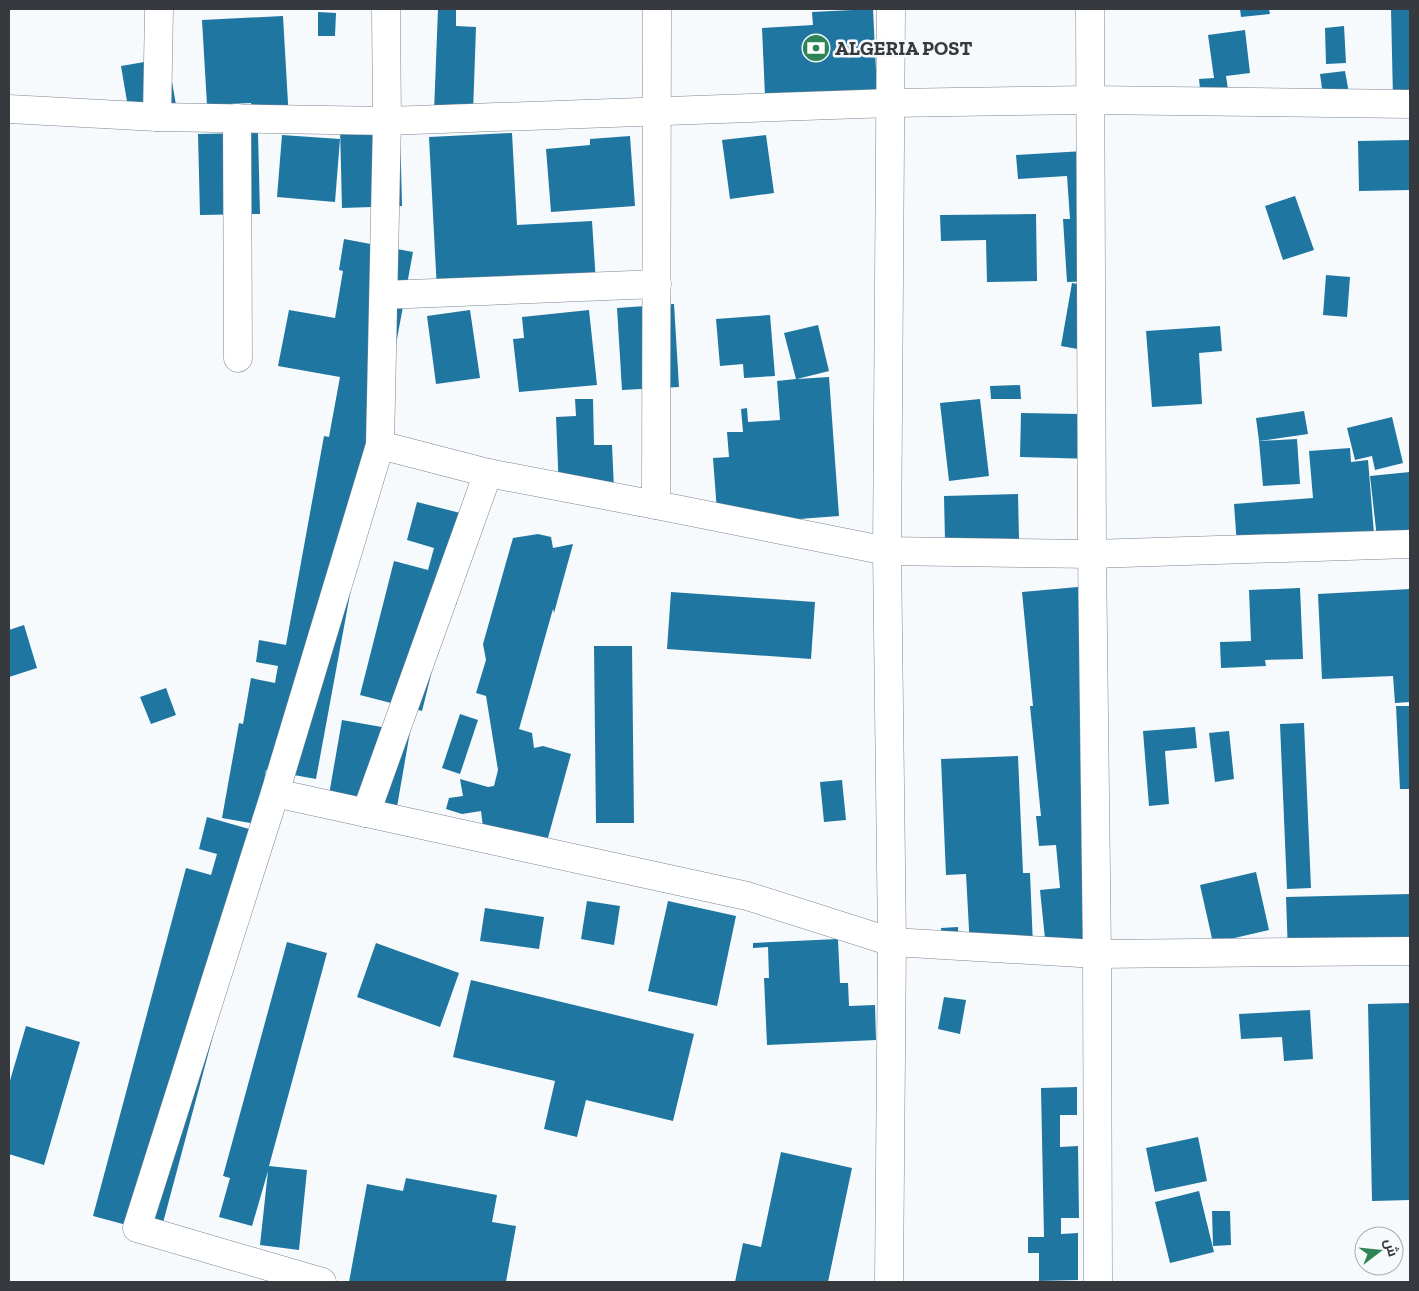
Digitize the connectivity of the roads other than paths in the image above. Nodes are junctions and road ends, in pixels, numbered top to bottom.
1 (159, 9) edge
2 (386, 9) edge
3 (657, 9) edge
4 (891, 9) edge
5 (1090, 9) edge
6 (1090, 100) junction
7 (891, 103) junction
8 (1410, 104) edge
9 (9, 109) edge
10 (657, 111) junction
11 (158, 117) junction
12 (237, 118) junction
13 (387, 120) junction
14 (658, 284) junction
15 (384, 295) junction
16 (238, 358) dead end
17 (380, 445) junction
18 (488, 473) junction
19 (656, 505) junction
20 (1410, 544) edge
21 (887, 551) junction
22 (1092, 554) junction
23 (275, 794) junction
24 (366, 813) junction
25 (892, 942) junction
26 (1410, 951) edge
27 (1097, 954) junction
28 (322, 1282) edge
29 (889, 1282) edge
30 (1098, 1282) edge

1 - 11 street
2 - 13 street
3 - 10 street
4 - 7 street
5 - 6 street
6 - 7 street
6 - 8 street
6 - 22 street
7 - 10 street
7 - 21 street
9 - 11 street
10 - 13 street
10 - 14 street
11 - 12 street
12 - 13 street
12 - 16 street
13 - 15 street
14 - 15 street
14 - 19 street
15 - 17 street
17 - 18 street
17 - 23 street
18 - 19 street
18 - 24 street
19 - 21 street
20 - 22 street
21 - 22 street
21 - 25 street
22 - 27 street
23 - 24 street
23 - 28 street
24 - 25 street
25 - 27 street
25 - 29 street
26 - 27 street
27 - 30 street

